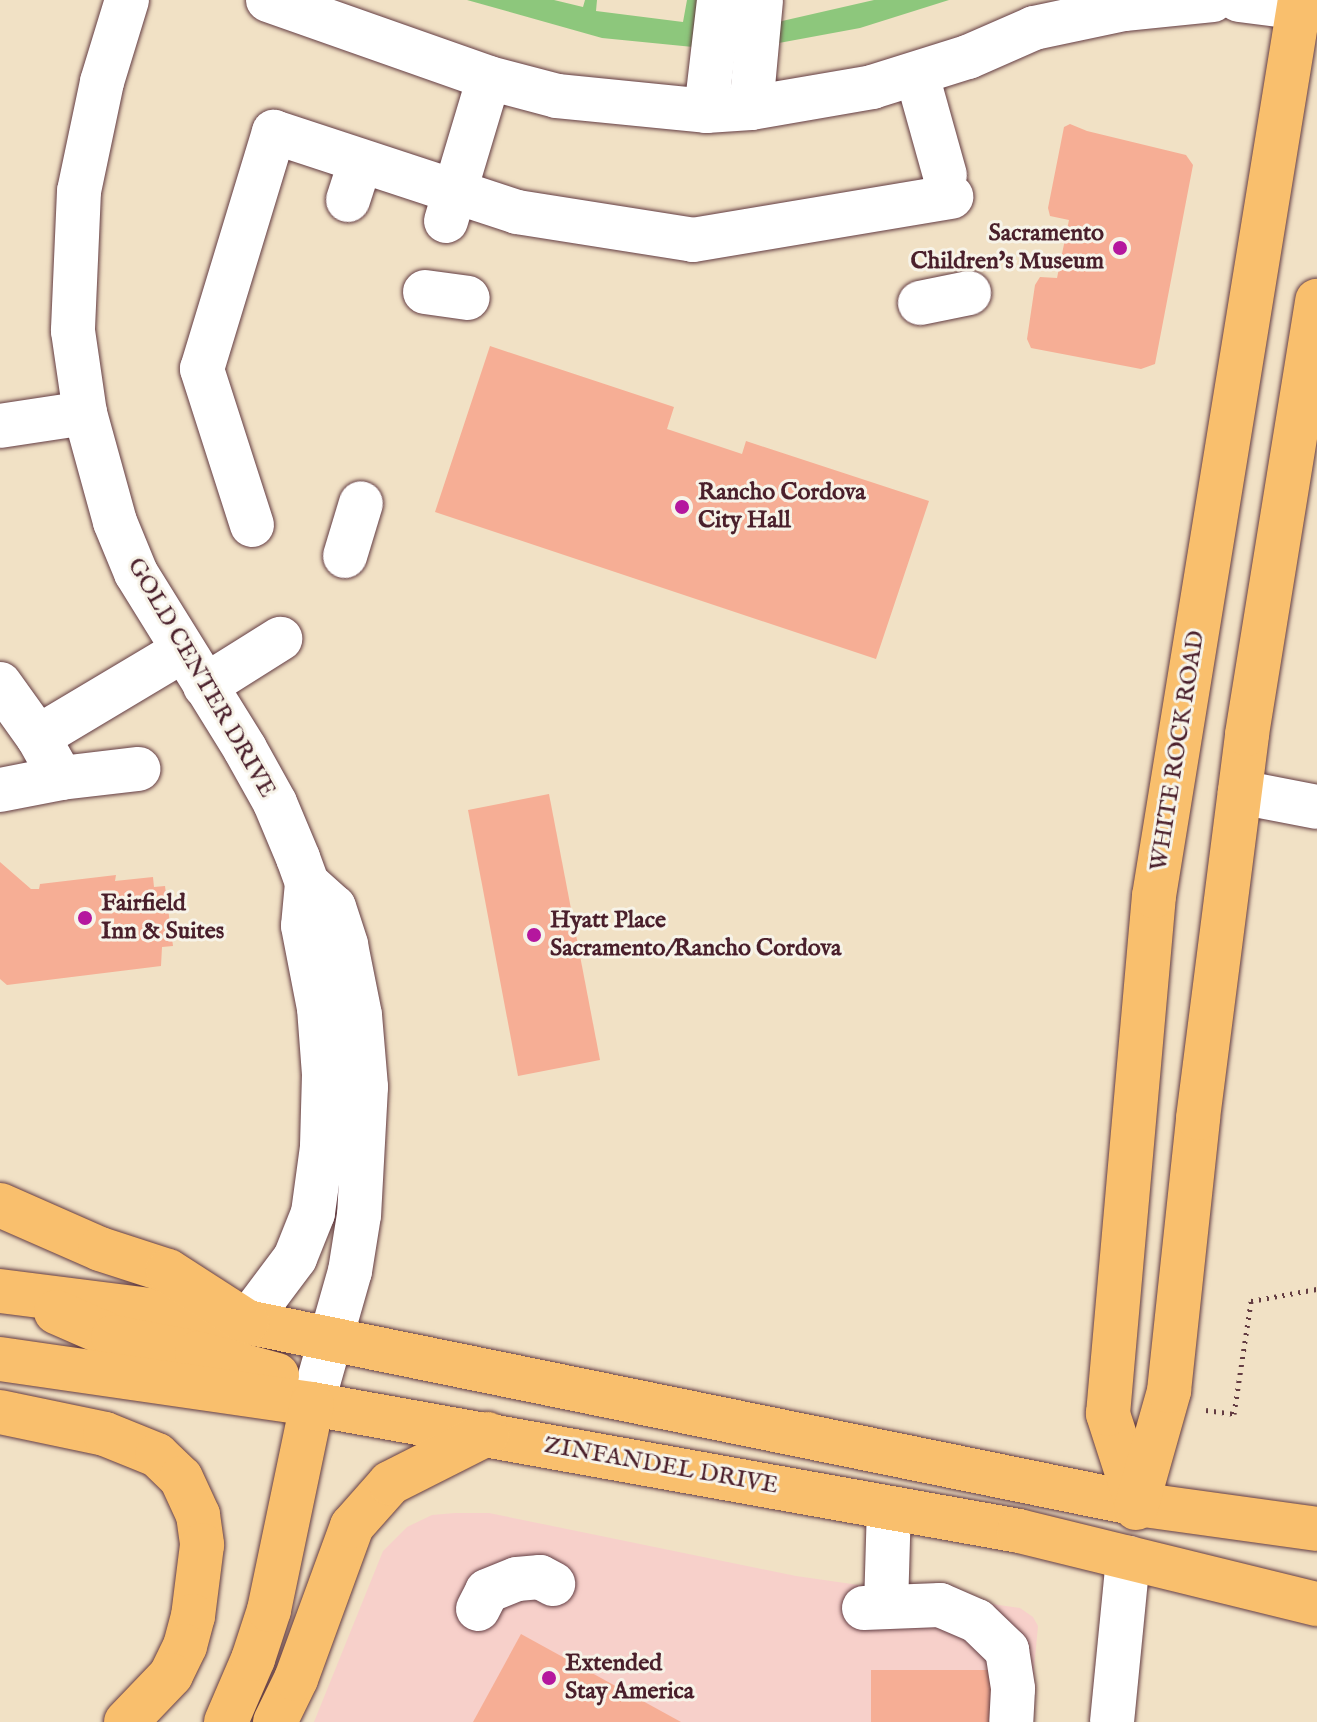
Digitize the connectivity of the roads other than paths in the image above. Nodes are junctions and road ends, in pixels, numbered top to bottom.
1 (127, 0) edge
2 (268, 0) edge
3 (719, 0) edge
4 (761, 0) edge
5 (1213, 0) edge
6 (1239, 0) edge
7 (1305, 6) edge
8 (917, 75) junction
9 (489, 78) junction
10 (751, 108) junction
11 (706, 111) junction
12 (450, 208) junction
13 (425, 292) dead end
14 (969, 293) dead end
15 (468, 298) dead end
16 (1317, 301) edge
17 (920, 303) dead end
18 (85, 413) junction
19 (0, 426) edge
20 (266, 477) dead end
21 (361, 503) dead end
22 (345, 556) dead end
23 (280, 639) dead end
24 (193, 668) junction
25 (0, 684) edge
26 (38, 737) junction
27 (138, 769) dead end
28 (61, 778) junction
29 (0, 790) edge
30 (1240, 792) junction
31 (1317, 807) edge
32 (307, 883) junction
33 (0, 1205) edge
34 (6, 1292) edge
35 (247, 1322) junction
36 (329, 1339) junction
37 (0, 1359) edge
38 (312, 1404) junction
39 (0, 1412) edge
40 (487, 1434) junction
41 (1137, 1504) junction
42 (889, 1508) junction
43 (1317, 1529) edge
44 (1128, 1558) junction
45 (553, 1584) dead end
46 (1317, 1604) edge
47 (478, 1609) dead end
48 (126, 1722) edge
49 (226, 1722) edge
50 (275, 1722) edge
51 (1011, 1722) edge
52 (1112, 1722) edge

1 - 18 street, GOLD CENTER DRIVE
2 - 9 street
3 - 11 street
4 - 10 street
5 - 8 street
6 - 7 street
7 - 41 main road, WHITE ROCK ROAD
8 - 10 street
8 - 12 street
9 - 11 street
9 - 12 street
10 - 11 street
12 - 20 street
13 - 15 street
14 - 17 street
16 - 30 main road, WHITE ROCK ROAD
18 - 19 street
18 - 24 street, GOLD CENTER DRIVE
21 - 22 street
23 - 24 street
24 - 26 street
24 - 32 street, GOLD CENTER DRIVE
25 - 26 street
26 - 28 street
27 - 28 street
28 - 29 street
30 - 31 street
30 - 41 main road, WHITE ROCK ROAD
32 - 35 street, GOLD CENTER DRIVE
32 - 36 street, GOLD CENTER DRIVE
33 - 35 main road
34 - 35 main road
34 - 38 main road
35 - 36 main road
36 - 38 street, GOLD CENTER DRIVE
36 - 41 main road
37 - 38 main road, ZINFANDEL DRIVE
38 - 40 main road, ZINFANDEL DRIVE
38 - 49 main road
39 - 48 main road
40 - 42 main road, ZINFANDEL DRIVE
40 - 50 main road
41 - 43 main road
41 - 44 main road, WHITE ROCK ROAD
42 - 44 main road, ZINFANDEL DRIVE
42 - 51 street
44 - 46 main road, ZINFANDEL DRIVE
44 - 52 street, WHITE ROCK ROAD
45 - 47 street

